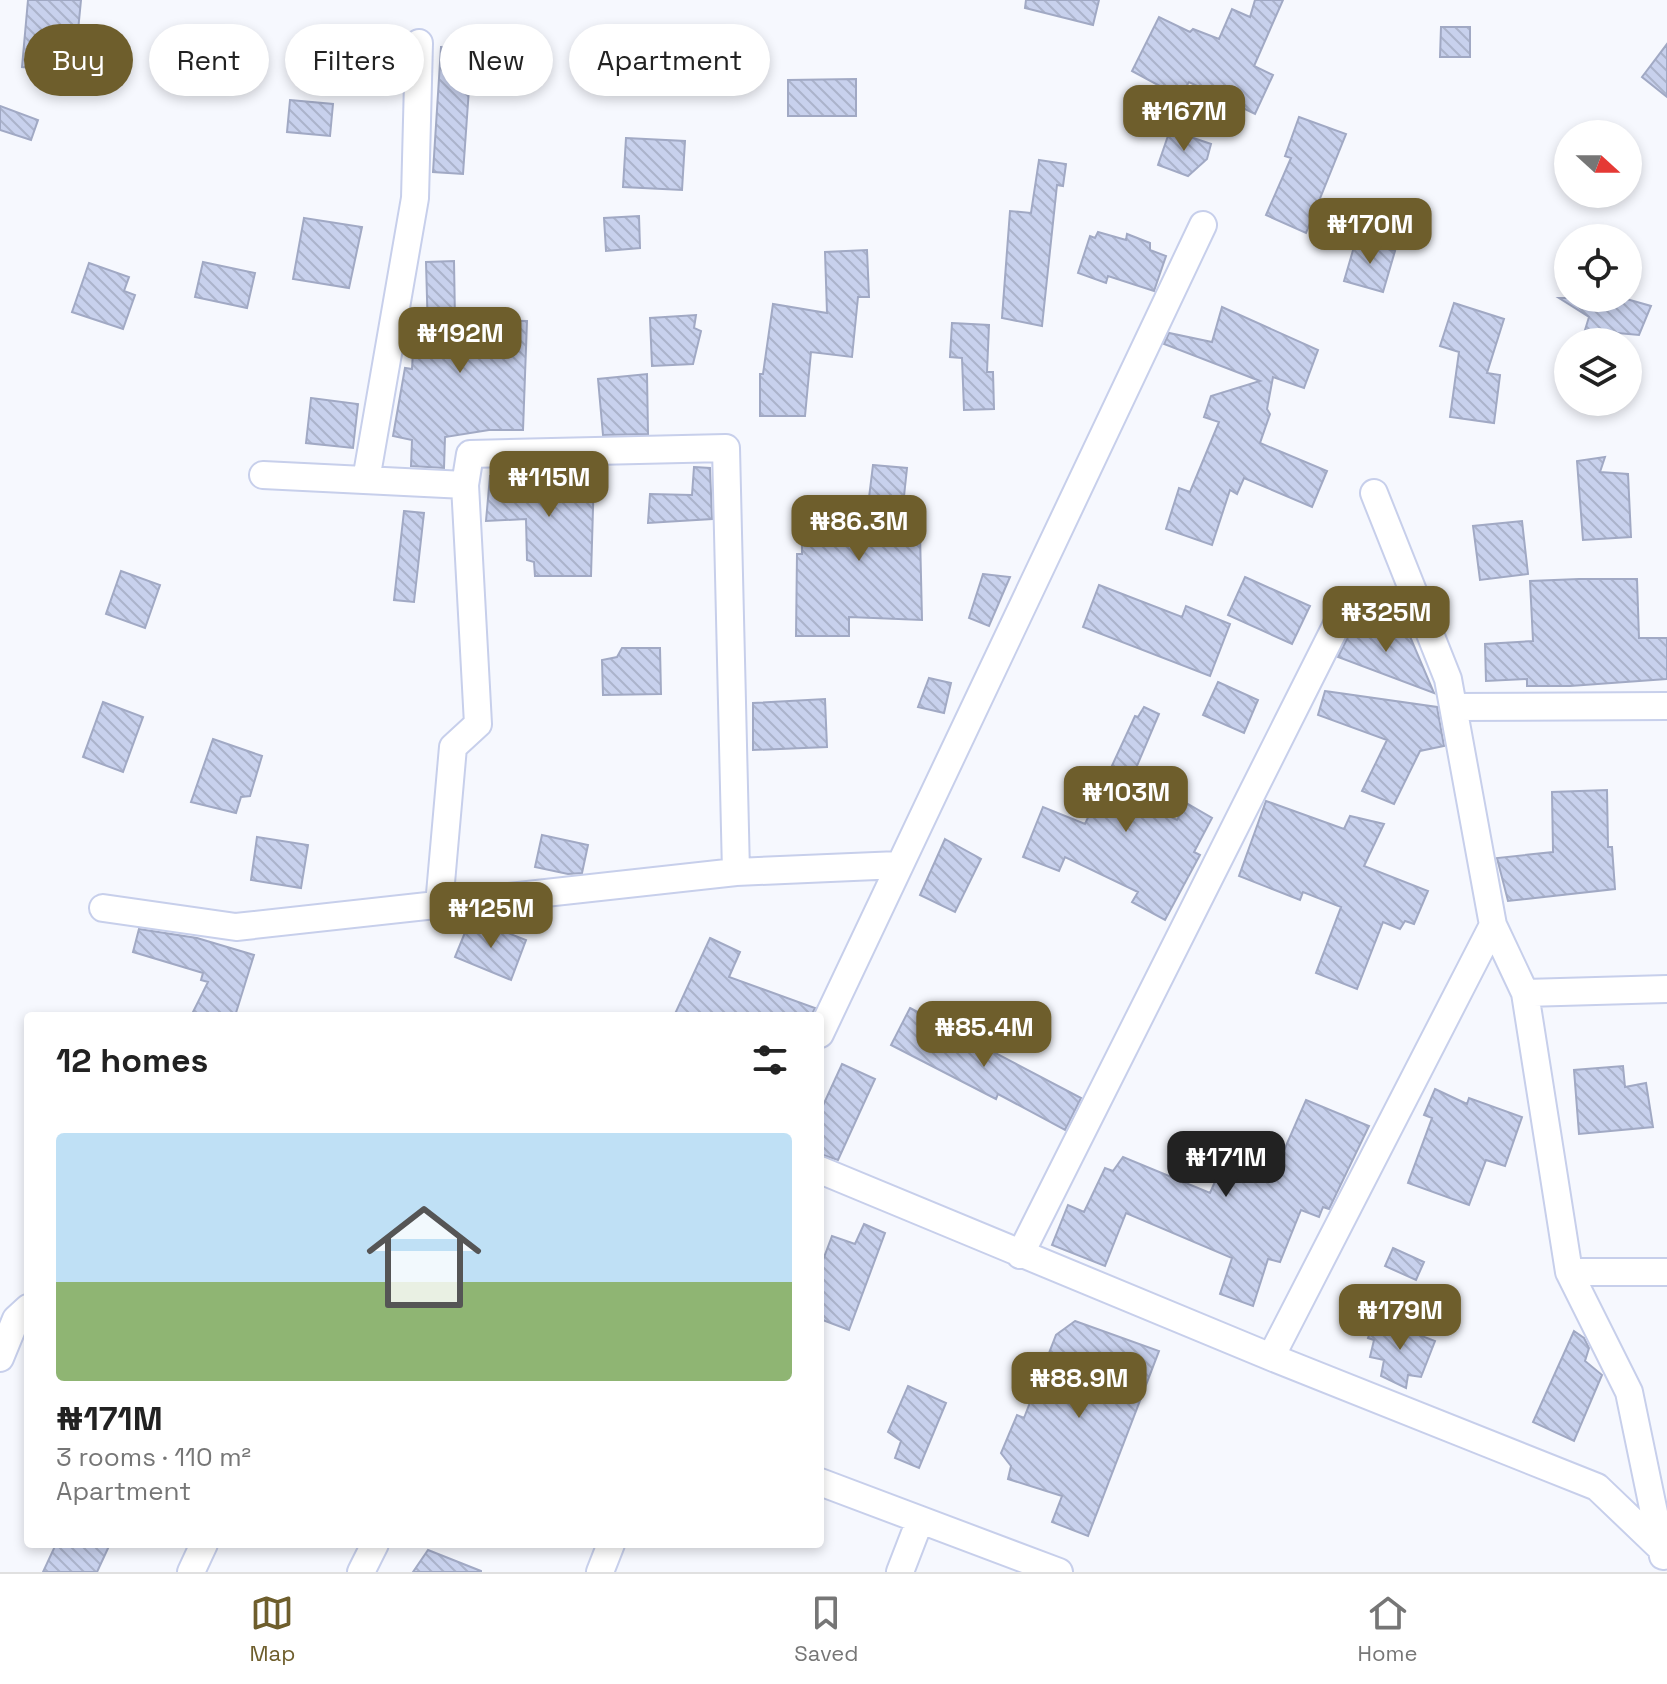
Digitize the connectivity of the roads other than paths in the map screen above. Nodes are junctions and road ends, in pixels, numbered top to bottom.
1 (418, 96) edge
2 (1203, 225) dead end
3 (263, 475) dead end
4 (366, 480) junction
5 (465, 485) junction
6 (1374, 493) dead end
7 (1348, 602) dead end
8 (1667, 706) edge
9 (1454, 707) junction
10 (899, 865) junction
11 (736, 872) junction
12 (450, 903) junction
13 (103, 908) dead end
14 (1493, 925) junction
15 (1667, 989) edge
16 (1525, 993) junction
17 (824, 1025) edge
18 (824, 1172) edge
19 (1020, 1255) junction
20 (1569, 1272) junction
21 (1667, 1272) edge
22 (24, 1312) edge
23 (1271, 1357) junction
24 (0, 1358) edge
25 (824, 1484) edge
26 (920, 1520) junction
27 (202, 1548) edge
28 (373, 1548) edge
29 (609, 1548) edge
30 (1664, 1560) edge
31 (191, 1572) edge
32 (361, 1572) edge
33 (600, 1572) edge
34 (900, 1572) edge
35 (1059, 1572) edge

1 - 4 street
2 - 10 street
3 - 4 street
4 - 5 street
5 - 11 street
5 - 12 street
6 - 9 street
7 - 19 street
8 - 9 street
9 - 14 street
10 - 11 street
10 - 17 street
11 - 12 street
12 - 13 street
14 - 16 street
14 - 23 street
15 - 16 street
16 - 20 street
18 - 19 street
19 - 23 street
20 - 21 street
20 - 30 street
22 - 24 street
23 - 30 street
25 - 26 street
26 - 34 street
26 - 35 street
27 - 31 street
28 - 32 street
29 - 33 street

